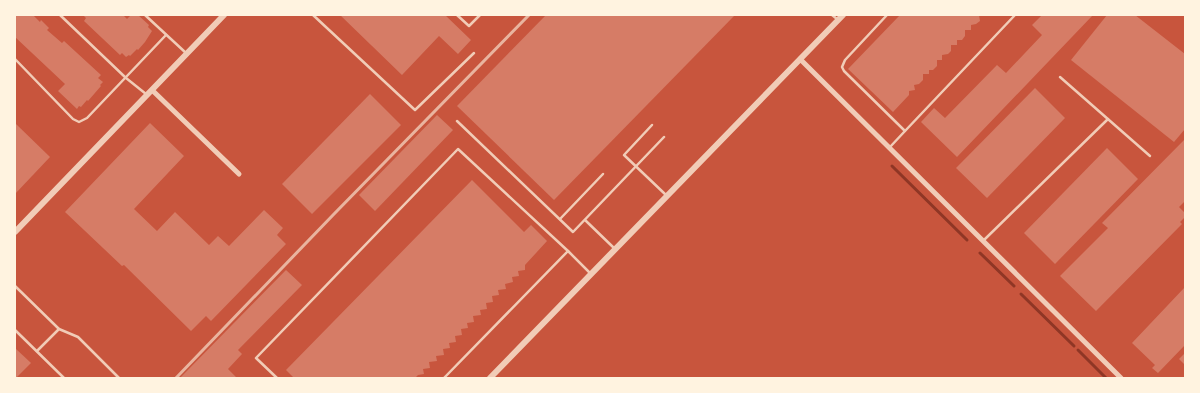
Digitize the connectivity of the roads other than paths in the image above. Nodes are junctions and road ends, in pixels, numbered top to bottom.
1 (60, 15) edge
2 (145, 15) edge
3 (224, 15) edge
4 (313, 15) edge
5 (457, 15) edge
6 (480, 15) edge
7 (832, 15) edge
8 (887, 15) edge
9 (1015, 15) edge
10 (840, 18) edge
11 (166, 35) junction
12 (474, 53) dead end
13 (187, 54) junction
14 (15, 59) edge
15 (800, 59) junction
16 (126, 78) junction
17 (1060, 78) dead end
18 (150, 92) junction
19 (1108, 119) junction
20 (457, 121) dead end
21 (652, 125) dead end
22 (905, 131) junction
23 (664, 137) dead end
24 (889, 148) junction
25 (1150, 156) dead end
26 (635, 167) junction
27 (239, 174) dead end
28 (603, 174) dead end
29 (667, 196) junction
30 (560, 219) junction
31 (585, 220) junction
32 (15, 232) edge
33 (983, 241) junction
34 (615, 250) junction
35 (568, 251) junction
36 (591, 274) junction
37 (15, 286) edge
38 (59, 329) junction
39 (15, 330) edge
40 (37, 351) junction
41 (64, 378) edge
42 (120, 378) edge
43 (277, 378) edge
44 (444, 378) edge
45 (490, 378) edge
46 (1121, 378) edge

1 - 16 lane
2 - 11 lane
3 - 13 street
4 - 12 lane
5 - 6 lane
7 - 10 lane
8 - 22 lane
9 - 22 lane
10 - 15 street
11 - 13 lane
11 - 16 lane
13 - 18 street
14 - 16 lane
15 - 24 street
15 - 29 street
16 - 18 lane
17 - 19 lane
18 - 27 street
18 - 32 street
19 - 25 lane
19 - 33 lane
20 - 30 lane
21 - 26 lane
22 - 24 lane
23 - 26 lane
24 - 33 street
26 - 29 lane
26 - 31 lane
28 - 30 lane
29 - 34 street
30 - 31 lane
31 - 34 lane
33 - 46 street
34 - 36 street
35 - 36 lane
35 - 43 lane
35 - 44 lane
36 - 45 street
37 - 38 lane
38 - 40 lane
38 - 42 lane
39 - 40 lane
40 - 41 lane

